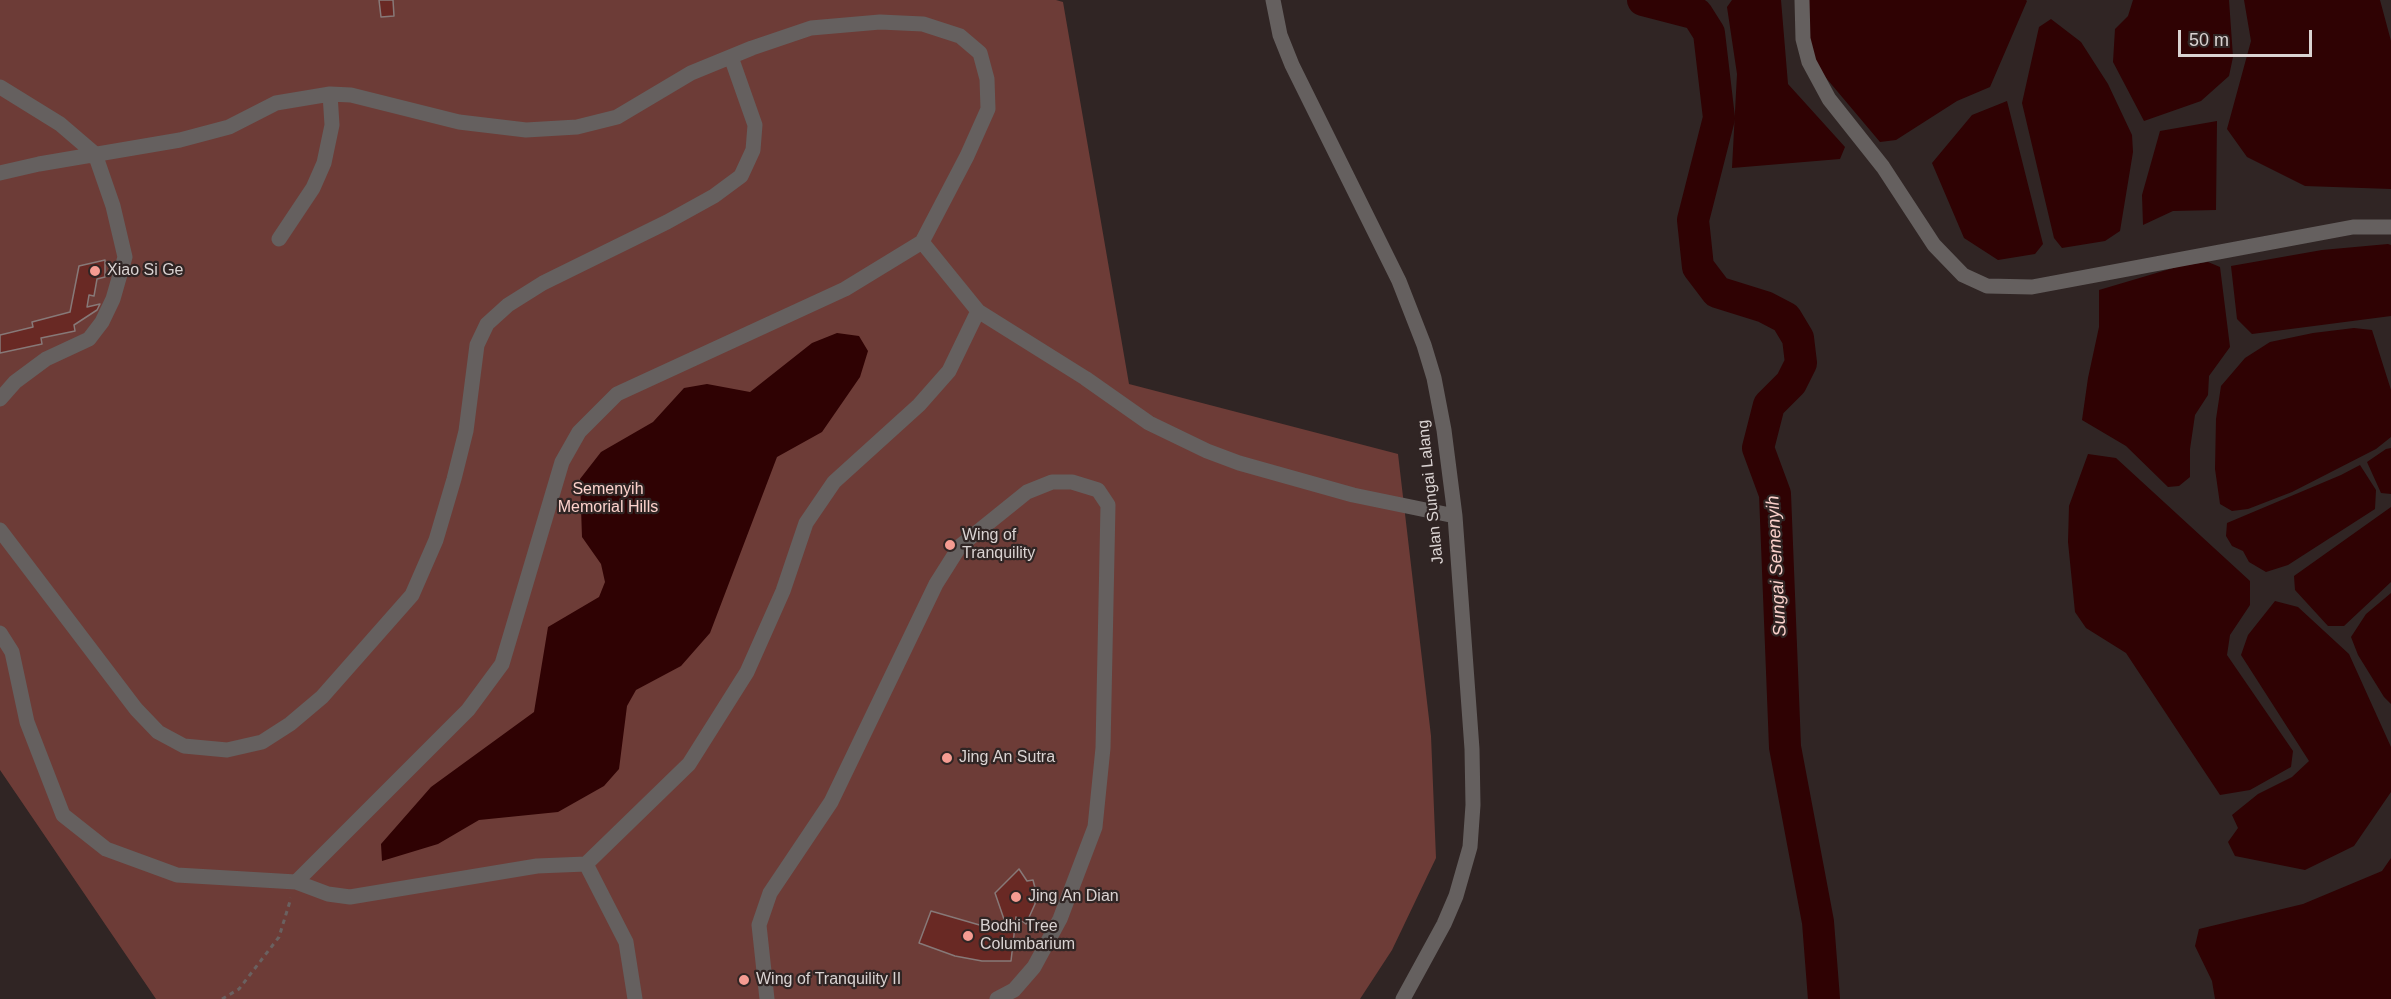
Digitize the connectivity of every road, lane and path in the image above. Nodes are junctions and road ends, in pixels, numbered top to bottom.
1 (1273, 0) edge
2 (1802, 0) edge
3 (731, 57) junction
4 (0, 87) edge
5 (330, 94) junction
6 (95, 154) junction
7 (0, 174) edge
8 (2391, 227) edge
9 (279, 239) dead end
10 (922, 242) junction
11 (978, 311) junction
12 (0, 399) edge
13 (1455, 516) junction
14 (0, 530) edge
15 (0, 633) edge
16 (586, 864) junction
17 (296, 882) junction
18 (222, 999) edge
19 (635, 999) edge
20 (767, 999) edge
21 (997, 999) edge
22 (1404, 999) edge

1 - 13 street, Jalan Sungai Lalang
2 - 8 street
3 - 5 street
3 - 10 street
3 - 14 street
4 - 6 street
5 - 6 street
5 - 9 street
6 - 7 street
6 - 12 street
10 - 11 street
10 - 17 street
11 - 13 street
11 - 16 street
13 - 22 street, Jalan Sungai Lalang
15 - 17 street
16 - 17 street
16 - 19 street
17 - 18 path
20 - 21 street

